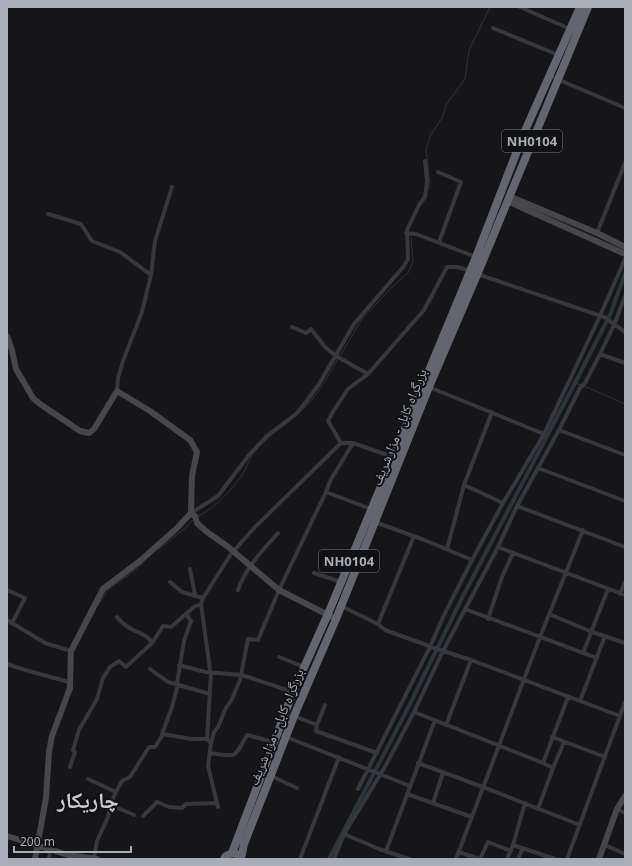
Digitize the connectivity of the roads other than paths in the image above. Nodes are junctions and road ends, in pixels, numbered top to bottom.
1 (520, 7) edge
2 (580, 7) edge
3 (588, 7) edge
4 (494, 28) dead end
5 (570, 29) junction
6 (559, 55) junction
7 (550, 76) junction
8 (558, 80) junction
9 (625, 108) edge
10 (425, 161) dead end
11 (625, 163) edge
12 (438, 172) dead end
13 (172, 187) dead end
14 (508, 199) junction
15 (48, 214) dead end
16 (406, 233) junction
17 (597, 233) junction
18 (439, 242) junction
19 (625, 247) edge
20 (625, 254) edge
21 (480, 259) junction
22 (625, 260) edge
23 (474, 273) junction
24 (150, 274) junction
25 (625, 296) edge
26 (602, 317) junction
27 (613, 323) junction
28 (292, 327) dead end
29 (625, 332) edge
30 (7, 336) edge
31 (600, 354) junction
32 (338, 357) junction
33 (625, 363) edge
34 (368, 374) junction
35 (429, 387) junction
36 (117, 391) junction
37 (492, 412) junction
38 (559, 430) junction
39 (544, 434) junction
40 (341, 443) junction
41 (353, 443) junction
42 (625, 455) edge
43 (393, 457) junction
44 (538, 468) junction
45 (464, 486) junction
46 (326, 492) junction
47 (625, 501) edge
48 (503, 503) junction
49 (517, 506) junction
50 (371, 509) junction
51 (193, 514) junction
52 (375, 522) junction
53 (583, 530) junction
54 (278, 532) dead end
55 (414, 536) junction
56 (498, 547) junction
57 (625, 547) edge
58 (447, 549) junction
59 (234, 552) junction
60 (513, 552) junction
61 (472, 560) junction
62 (250, 565) junction
63 (190, 569) dead end
64 (314, 573) dead end
65 (566, 573) junction
66 (170, 582) dead end
67 (341, 582) junction
68 (625, 582) edge
69 (608, 589) junction
70 (7, 590) edge
71 (238, 590) dead end
72 (279, 590) junction
73 (195, 594) junction
74 (623, 594) edge
75 (203, 598) junction
76 (201, 604) junction
77 (341, 606) junction
78 (465, 609) junction
79 (186, 614) junction
80 (328, 614) junction
81 (549, 614) junction
82 (117, 617) dead end
83 (336, 619) junction
84 (488, 619) junction
85 (7, 620) edge
86 (12, 623) junction
87 (378, 624) junction
88 (592, 632) junction
89 (606, 636) junction
90 (540, 637) junction
91 (152, 642) junction
92 (625, 643) edge
93 (432, 647) junction
94 (441, 650) junction
95 (71, 651) junction
96 (583, 653) junction
97 (279, 657) dead end
98 (597, 658) junction
99 (471, 660) junction
100 (7, 664) edge
101 (179, 664) junction
102 (304, 667) junction
103 (150, 669) dead end
104 (211, 672) junction
105 (242, 675) junction
106 (524, 679) junction
107 (69, 682) junction
108 (177, 684) junction
109 (293, 692) junction
110 (210, 694) junction
111 (568, 697) junction
112 (580, 701) junction
113 (625, 702) edge
114 (325, 704) dead end
115 (414, 712) junction
116 (294, 716) junction
117 (620, 716) junction
118 (435, 720) junction
119 (317, 725) junction
120 (446, 725) junction
121 (276, 733) junction
122 (162, 734) junction
123 (286, 737) junction
124 (552, 737) junction
125 (207, 739) junction
126 (273, 742) junction
127 (564, 742) junction
128 (211, 743) junction
129 (499, 745) junction
130 (210, 753) junction
131 (377, 753) junction
132 (339, 757) junction
133 (605, 757) junction
134 (542, 763) junction
135 (418, 764) junction
136 (70, 767) dead end
137 (553, 768) junction
138 (373, 772) junction
139 (443, 773) junction
140 (270, 775) junction
141 (88, 779) dead end
142 (410, 786) junction
143 (483, 787) junction
144 (297, 788) dead end
145 (358, 789) dead end
146 (116, 792) junction
147 (407, 794) junction
148 (625, 796) edge
149 (111, 803) junction
150 (432, 803) junction
151 (525, 803) junction
152 (538, 809) junction
153 (617, 810) junction
154 (625, 812) edge
155 (134, 815) dead end
156 (143, 816) dead end
157 (472, 817) junction
158 (580, 825) junction
159 (344, 834) junction
160 (7, 836) edge
161 (513, 844) junction
162 (37, 845) junction
163 (605, 845) junction
164 (523, 848) junction
165 (50, 851) junction
166 (511, 851) junction
167 (386, 852) junction
168 (459, 852) junction
169 (232, 853) junction
170 (625, 854) edge
171 (35, 859) edge
172 (49, 859) edge
173 (94, 859) edge
174 (97, 859) edge
175 (224, 859) edge
176 (240, 859) edge
177 (300, 859) edge
178 (334, 859) edge
179 (409, 859) edge
180 (456, 859) edge
181 (480, 859) edge
182 (507, 859) edge
183 (518, 859) edge
184 (555, 859) edge
185 (567, 859) edge
186 (599, 859) edge

1 - 5 street
2 - 5 highway, بزرگراه کابل - مزارشریف / NH0104
3 - 8 highway, بزرگراه کابل - مزارشریف / NH0104
4 - 6 street
5 - 6 highway, بزرگراه کابل - مزارشریف / NH0104
6 - 7 highway, بزرگراه کابل - مزارشریف / NH0104
7 - 8 street
7 - 21 highway, بزرگراه کابل - مزارشریف / NH0104
8 - 9 street
8 - 14 highway, بزرگراه کابل - مزارشریف / NH0104
10 - 16 street
11 - 17 street
12 - 18 street
13 - 24 street
14 - 17 street
14 - 20 street
14 - 21 highway, بزرگراه کابل - مزارشریف / NH0104
15 - 24 street
16 - 18 street
16 - 32 street
17 - 19 street
18 - 21 street
21 - 23 highway, بزرگراه کابل - مزارشریف / NH0104
22 - 26 street
23 - 26 street
23 - 34 street
23 - 35 highway, بزرگراه کابل - مزارشریف / NH0104
23 - 43 highway, بزرگراه کابل - مزارشریف / NH0104
24 - 36 street
25 - 27 street
26 - 27 street
26 - 39 street
27 - 29 street
27 - 31 street
28 - 32 street
30 - 36 street
31 - 33 street
31 - 38 street
32 - 34 street
32 - 51 street
34 - 40 street
35 - 37 street
35 - 52 highway, بزرگراه کابل - مزارشریف / NH0104
36 - 51 street
37 - 39 street
37 - 45 street
38 - 42 street
38 - 44 street
39 - 48 street
40 - 41 street
40 - 59 street
41 - 43 street
41 - 46 street
43 - 50 highway, بزرگراه کابل - مزارشریف / NH0104
44 - 47 street
44 - 49 street
45 - 48 street
45 - 58 street
46 - 50 street
46 - 72 street
48 - 61 street
49 - 53 street
49 - 56 street
50 - 67 highway, بزرگراه کابل - مزارشریف / NH0104
51 - 59 street
51 - 95 street
52 - 55 street
52 - 77 highway, بزرگراه کابل - مزارشریف / NH0104
53 - 57 street
53 - 65 street
54 - 62 street
55 - 58 street
55 - 87 street
56 - 60 street
56 - 78 street
58 - 61 street
59 - 62 street
59 - 75 street
60 - 65 street
60 - 84 street
61 - 93 street
62 - 71 street
62 - 72 street
63 - 73 street
64 - 67 street
65 - 69 street
65 - 81 street
66 - 73 street
67 - 80 highway, بزرگراه کابل - مزارشریف / NH0104
68 - 74 street
69 - 74 street
69 - 88 street
70 - 86 street
72 - 80 street
72 - 105 street
73 - 75 street
75 - 76 street
76 - 79 street
76 - 104 street
77 - 83 highway, بزرگراه کابل - مزارشریف / NH0104
77 - 87 street
78 - 84 street
78 - 94 street
79 - 91 street
79 - 101 street
80 - 83 street
80 - 102 highway, بزرگراه کابل - مزارشریف / NH0104
81 - 88 street
81 - 90 street
82 - 91 street
83 - 116 highway, بزرگراه کابل - مزارشریف / NH0104
84 - 90 street
85 - 86 street
86 - 95 street
87 - 93 street
88 - 89 street
88 - 96 street
89 - 92 street
89 - 98 street
90 - 96 street
90 - 106 street
91 - 136 street
93 - 94 street
93 - 131 street
94 - 99 street
94 - 115 street
95 - 107 street
96 - 98 street
97 - 102 street
98 - 112 street
99 - 106 street
99 - 120 street
100 - 107 street
101 - 104 street
101 - 108 street
102 - 109 highway, بزرگراه کابل - مزارشریف / NH0104
103 - 108 street
104 - 105 street
104 - 110 street
105 - 109 street
105 - 128 street
106 - 111 street
106 - 129 street
107 - 162 street
108 - 110 street
108 - 122 street
109 - 121 highway, بزرگراه کابل - مزارشریف / NH0104
110 - 125 street
111 - 112 street
111 - 124 street
112 - 117 street
113 - 117 street
114 - 119 street
115 - 118 street
115 - 138 street
116 - 119 street
116 - 123 highway, بزرگراه کابل - مزارشریف / NH0104
117 - 133 street
118 - 120 street
118 - 135 street
119 - 131 street
120 - 129 street
121 - 123 street
121 - 126 highway, بزرگراه کابل - مزارشریف / NH0104
122 - 125 street
122 - 146 street
123 - 132 street
123 - 140 highway, بزرگراه کابل - مزارشریف / NH0104
124 - 127 street
124 - 134 street
125 - 128 street
126 - 130 street
126 - 169 highway, بزرگراه کابل - مزارشریف / NH0104
127 - 133 street
127 - 137 street
128 - 130 street
129 - 134 street
129 - 143 street
130 - 156 street
131 - 138 street
132 - 138 street
132 - 177 street
133 - 158 street
134 - 137 street
135 - 139 street
135 - 142 street
137 - 152 street
138 - 142 street
138 - 145 street
138 - 159 street
139 - 143 street
139 - 150 street
140 - 144 street
140 - 176 highway, بزرگراه کابل - مزارشریف / NH0104
141 - 146 street
142 - 147 street
143 - 151 street
143 - 157 street
146 - 149 street
147 - 150 street
147 - 167 street
148 - 153 street
149 - 155 street
149 - 173 street
150 - 157 street
151 - 152 street
151 - 161 street
152 - 158 street
153 - 154 street
153 - 163 street
157 - 168 street
158 - 185 street
159 - 167 street
159 - 178 street
160 - 162 street
161 - 164 street
161 - 166 street
162 - 165 street
162 - 171 street
163 - 170 street
163 - 186 street
164 - 183 street
164 - 184 street
165 - 172 street
165 - 173 street
166 - 181 street
166 - 182 street
167 - 179 street
168 - 180 street
168 - 181 street
169 - 175 highway
169 - 176 highway, NH0104
173 - 174 street

